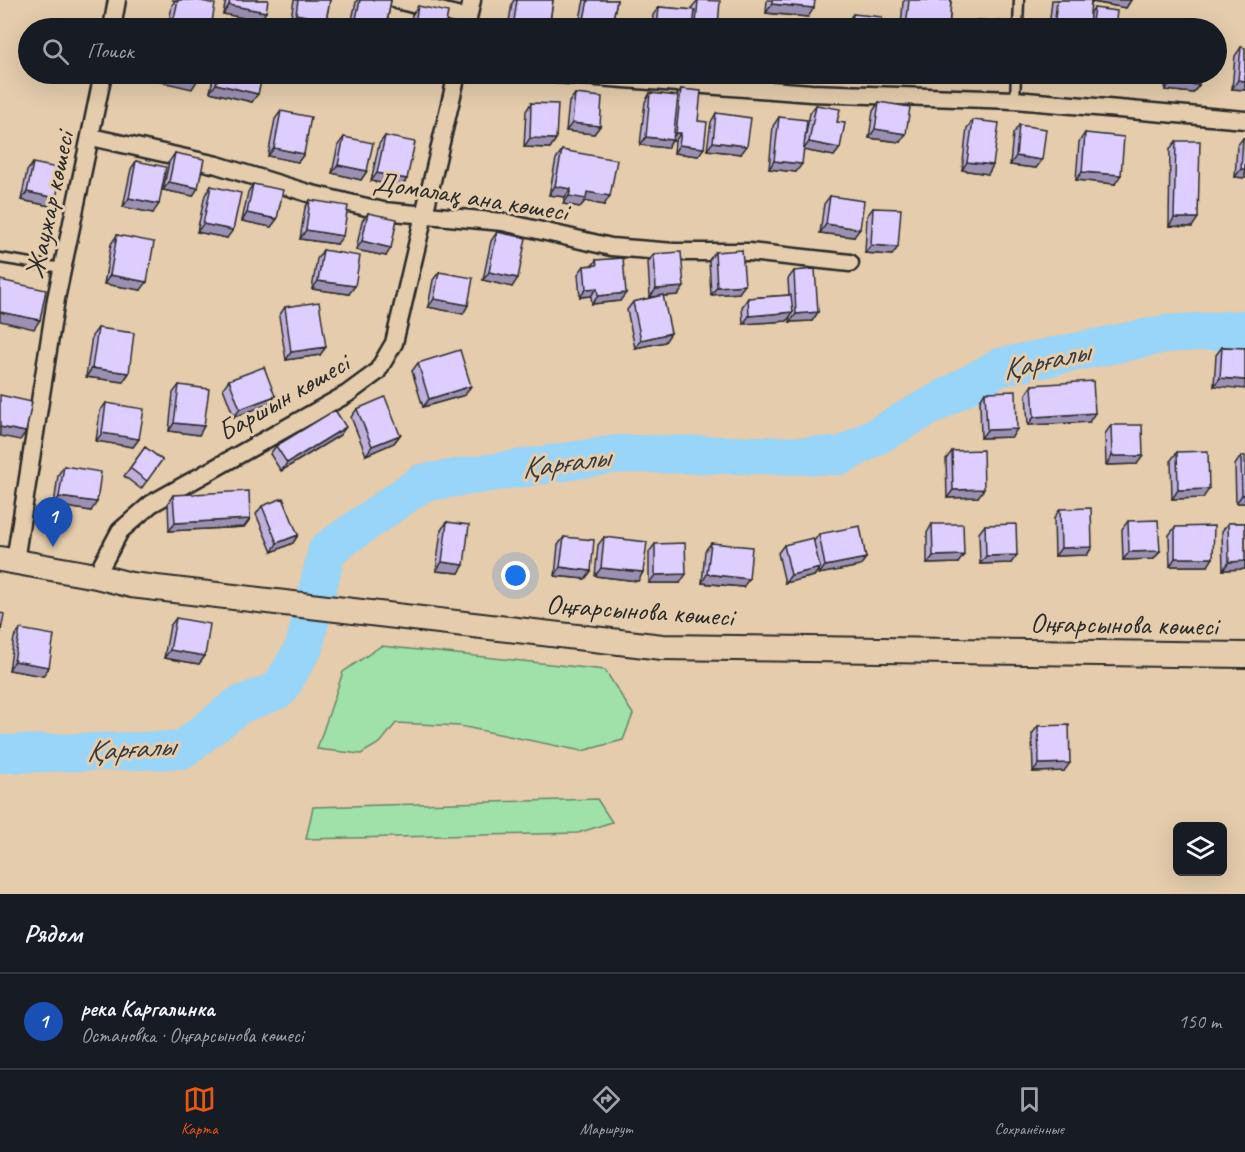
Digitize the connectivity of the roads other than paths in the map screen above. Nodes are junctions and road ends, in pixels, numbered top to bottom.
1 (117, 0) edge
2 (397, 0) edge
3 (472, 0) edge
4 (1019, 0) edge
5 (114, 18) edge
6 (452, 18) edge
7 (468, 18) edge
8 (1018, 18) edge
9 (101, 84) edge
10 (455, 84) edge
11 (690, 84) edge
12 (1016, 84) edge
13 (1015, 100) junction
14 (1245, 120) edge
15 (91, 137) junction
16 (423, 214) junction
17 (0, 258) edge
18 (850, 263) dead end
19 (62, 268) junction
20 (8, 560) edge
21 (96, 576) junction
22 (1245, 656) edge

1 - 5 street
2 - 6 street
3 - 7 street
4 - 8 lane
9 - 15 street, Жаужар көшесі
10 - 16 street, Баршын көшесі
11 - 13 street
12 - 13 lane
13 - 14 street
15 - 16 street, Домалақ ана көшесі
15 - 19 street, Жаужар көшесі
16 - 18 street, Домалақ ана көшесі
16 - 21 street, Баршын көшесі
17 - 19 lane
19 - 20 street, Жаужар көшесі
20 - 21 main road, Оңғарсынова көшесі
21 - 22 main road, Оңғарсынова көшесі

